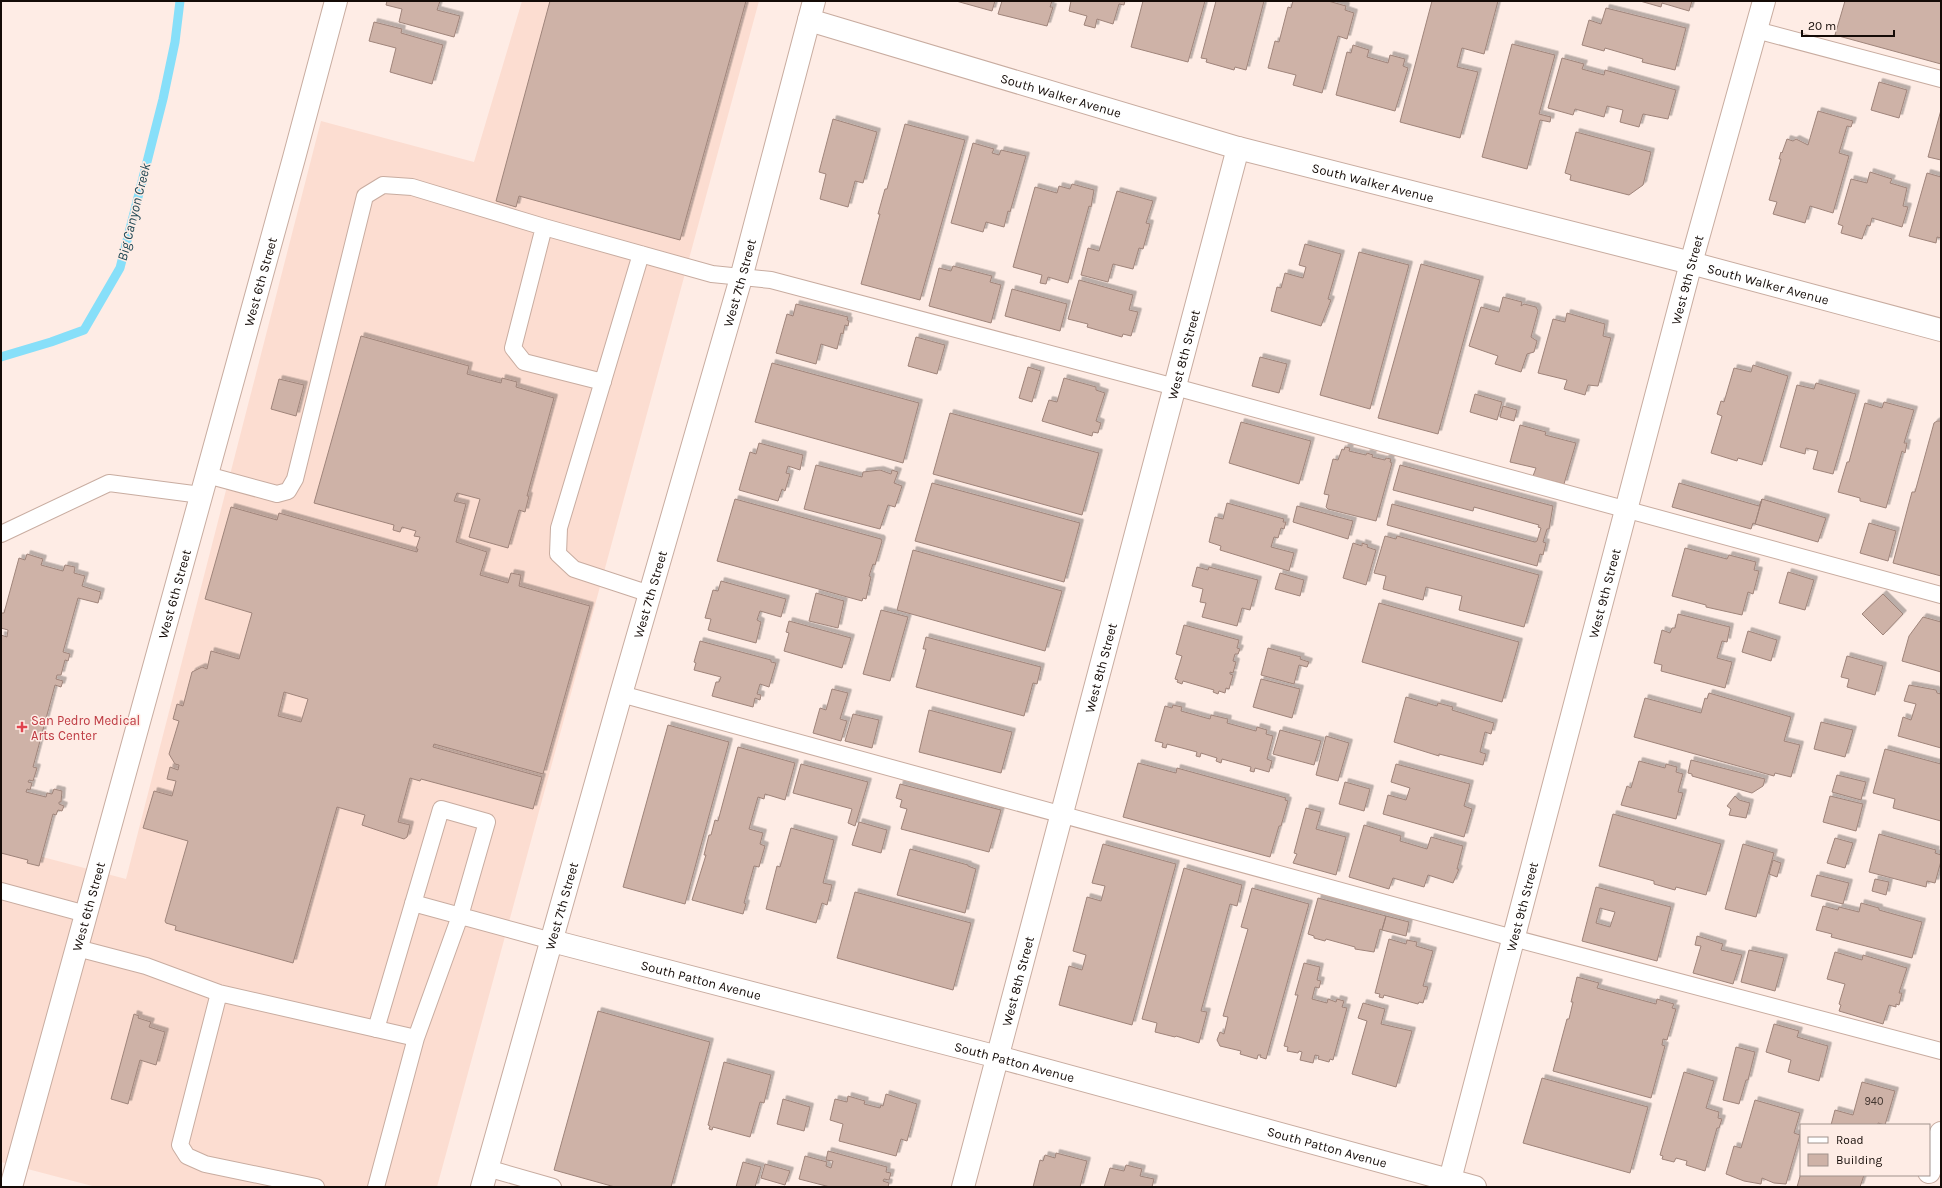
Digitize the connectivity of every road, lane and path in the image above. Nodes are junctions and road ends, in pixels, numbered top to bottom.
1 (336, 1) edge
2 (1764, 1) edge
3 (811, 10) edge
4 (1756, 30) junction
5 (1941, 79) edge
6 (1238, 148) junction
7 (544, 227) junction
8 (641, 254) junction
9 (1691, 263) junction
10 (741, 278) junction
11 (1941, 330) edge
12 (603, 382) junction
13 (1175, 387) junction
14 (207, 475) junction
15 (201, 495) junction
16 (1626, 510) junction
17 (1, 534) edge
18 (650, 594) junction
19 (1941, 595) edge
20 (621, 694) junction
21 (1062, 815) junction
22 (1, 891) edge
23 (413, 903) junction
24 (86, 914) junction
25 (460, 916) junction
26 (1513, 938) junction
27 (552, 941) junction
28 (77, 948) junction
29 (219, 994) junction
30 (376, 1029) junction
31 (416, 1038) junction
32 (1941, 1051) edge
33 (998, 1057) junction
34 (1941, 1133) edge
35 (1930, 1169) edge
36 (1928, 1176) edge
37 (485, 1178) edge
38 (1449, 1184) edge
39 (8, 1185) edge
40 (316, 1187) edge
41 (376, 1187) edge
42 (553, 1187) edge
43 (963, 1187) edge
44 (1476, 1187) edge
45 (1924, 1187) edge

1 - 14 street, West 6th Street
2 - 4 street, West 9th Street
3 - 6 street, South Walker Avenue
3 - 10 street, West 7th Street
4 - 5 lane
4 - 9 street, West 9th Street
6 - 9 street, South Walker Avenue
6 - 13 street, West 8th Street
7 - 8 lane
7 - 12 lane
7 - 14 lane
8 - 10 lane
8 - 12 lane
9 - 11 street, South Walker Avenue
9 - 16 street, West 9th Street
10 - 13 lane
10 - 18 street, West 7th Street
12 - 18 lane
13 - 16 lane
13 - 21 street, West 8th Street
14 - 15 street, West 6th Street
15 - 17 lane
15 - 24 street, West 6th Street
16 - 19 lane
16 - 26 street, West 9th Street
18 - 20 street, West 7th Street
20 - 21 lane
20 - 27 street, West 7th Street
21 - 26 lane
21 - 33 street, West 8th Street
22 - 24 lane
23 - 25 lane
23 - 25 lane
23 - 30 lane
24 - 28 street, West 6th Street
25 - 27 lane
25 - 31 lane
26 - 32 lane
26 - 38 street, West 9th Street
27 - 33 street, South Patton Avenue
27 - 37 street, West 7th Street
28 - 29 lane
28 - 39 street, West 6th Street
29 - 30 lane
29 - 40 lane
30 - 31 lane
31 - 41 lane
33 - 38 street, South Patton Avenue
33 - 43 street, West 8th Street
34 - 35 street
36 - 45 street
37 - 42 lane
38 - 44 street, South Patton Avenue

